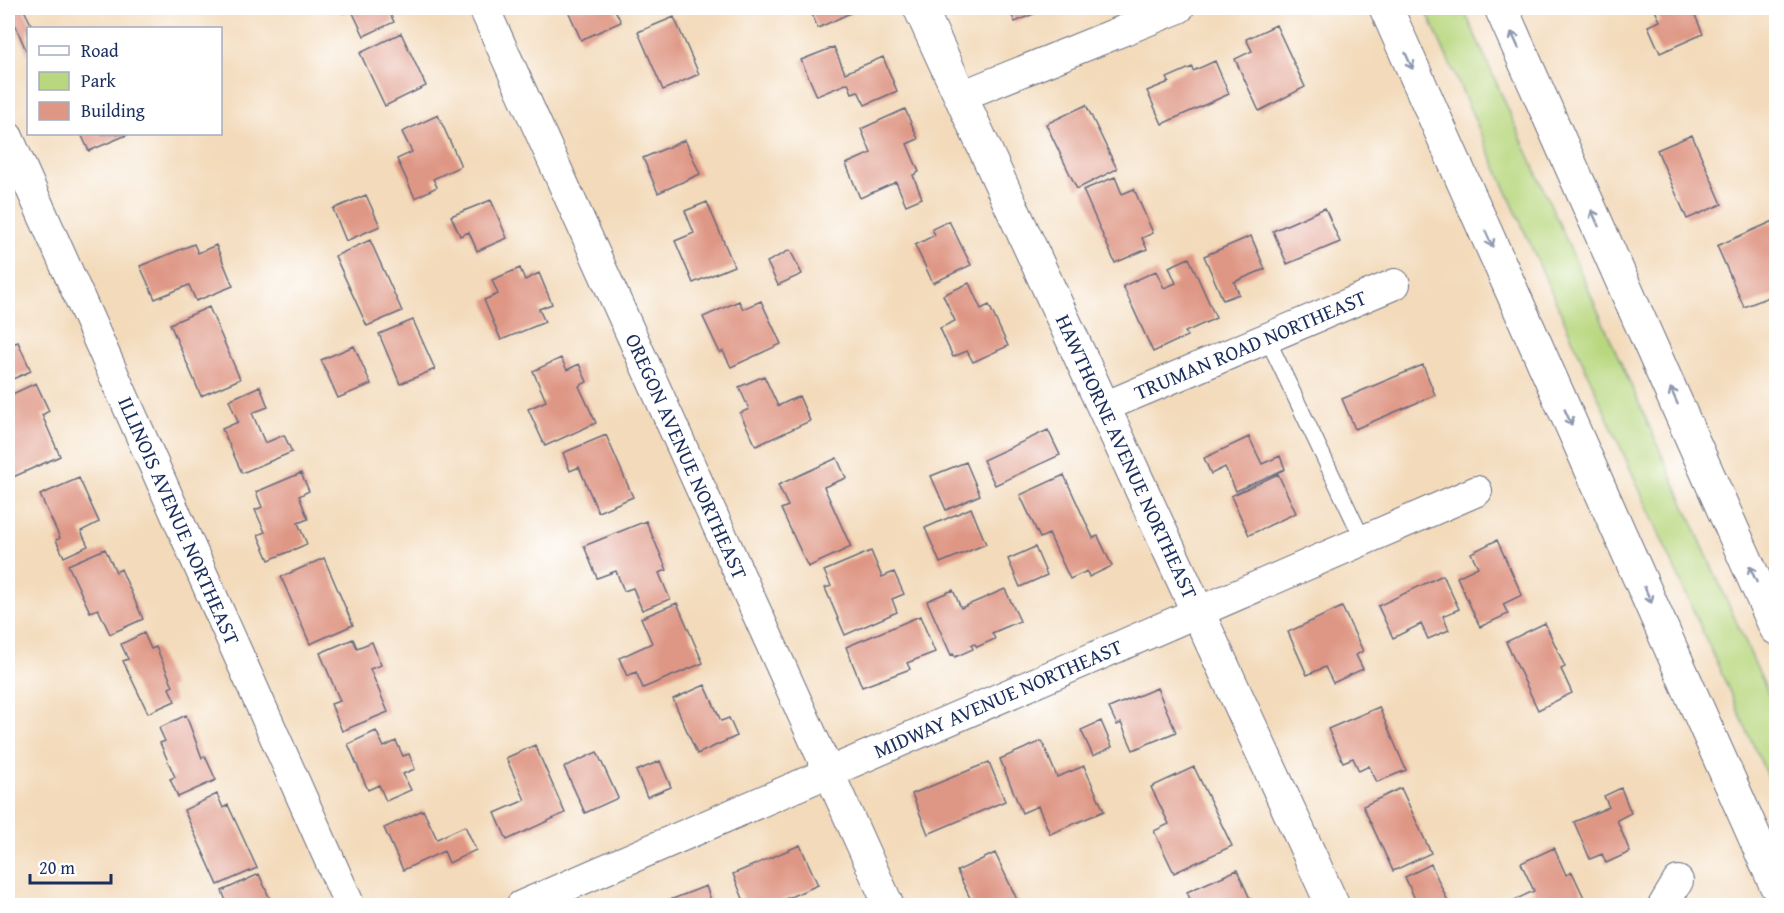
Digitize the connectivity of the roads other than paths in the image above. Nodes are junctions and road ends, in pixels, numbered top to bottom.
1 (484, 8) edge
2 (920, 8) edge
3 (1179, 8) edge
4 (1386, 8) edge
5 (1501, 8) edge
6 (961, 96) junction
7 (8, 136) edge
8 (1395, 284) dead end
9 (1267, 338) junction
10 (1104, 407) junction
11 (1477, 491) dead end
12 (1363, 540) junction
13 (1199, 611) junction
14 (1776, 628) edge
15 (828, 773) junction
16 (1776, 885) edge
17 (350, 906) edge
18 (521, 906) edge
19 (889, 906) edge
20 (1333, 906) edge

1 - 15 street, OREGON AVENUE NORTHEAST
2 - 6 main road, HAWTHORNE AVENUE NORTHEAST
3 - 6 street
4 -> 16 main road
14 -> 5 main road
6 - 10 main road, HAWTHORNE AVENUE NORTHEAST
7 - 17 street, ILLINOIS AVENUE NORTHEAST
8 - 9 street, TRUMAN ROAD NORTHEAST
9 - 10 street, TRUMAN ROAD NORTHEAST
9 - 12 lane
10 - 13 main road, HAWTHORNE AVENUE NORTHEAST
11 - 12 street, MIDWAY AVENUE NORTHEAST
12 - 13 street, MIDWAY AVENUE NORTHEAST
13 - 15 street, MIDWAY AVENUE NORTHEAST
13 - 20 main road, HAWTHORNE AVENUE NORTHEAST
15 - 18 street, MIDWAY AVENUE NORTHEAST
15 - 19 street, OREGON AVENUE NORTHEAST

